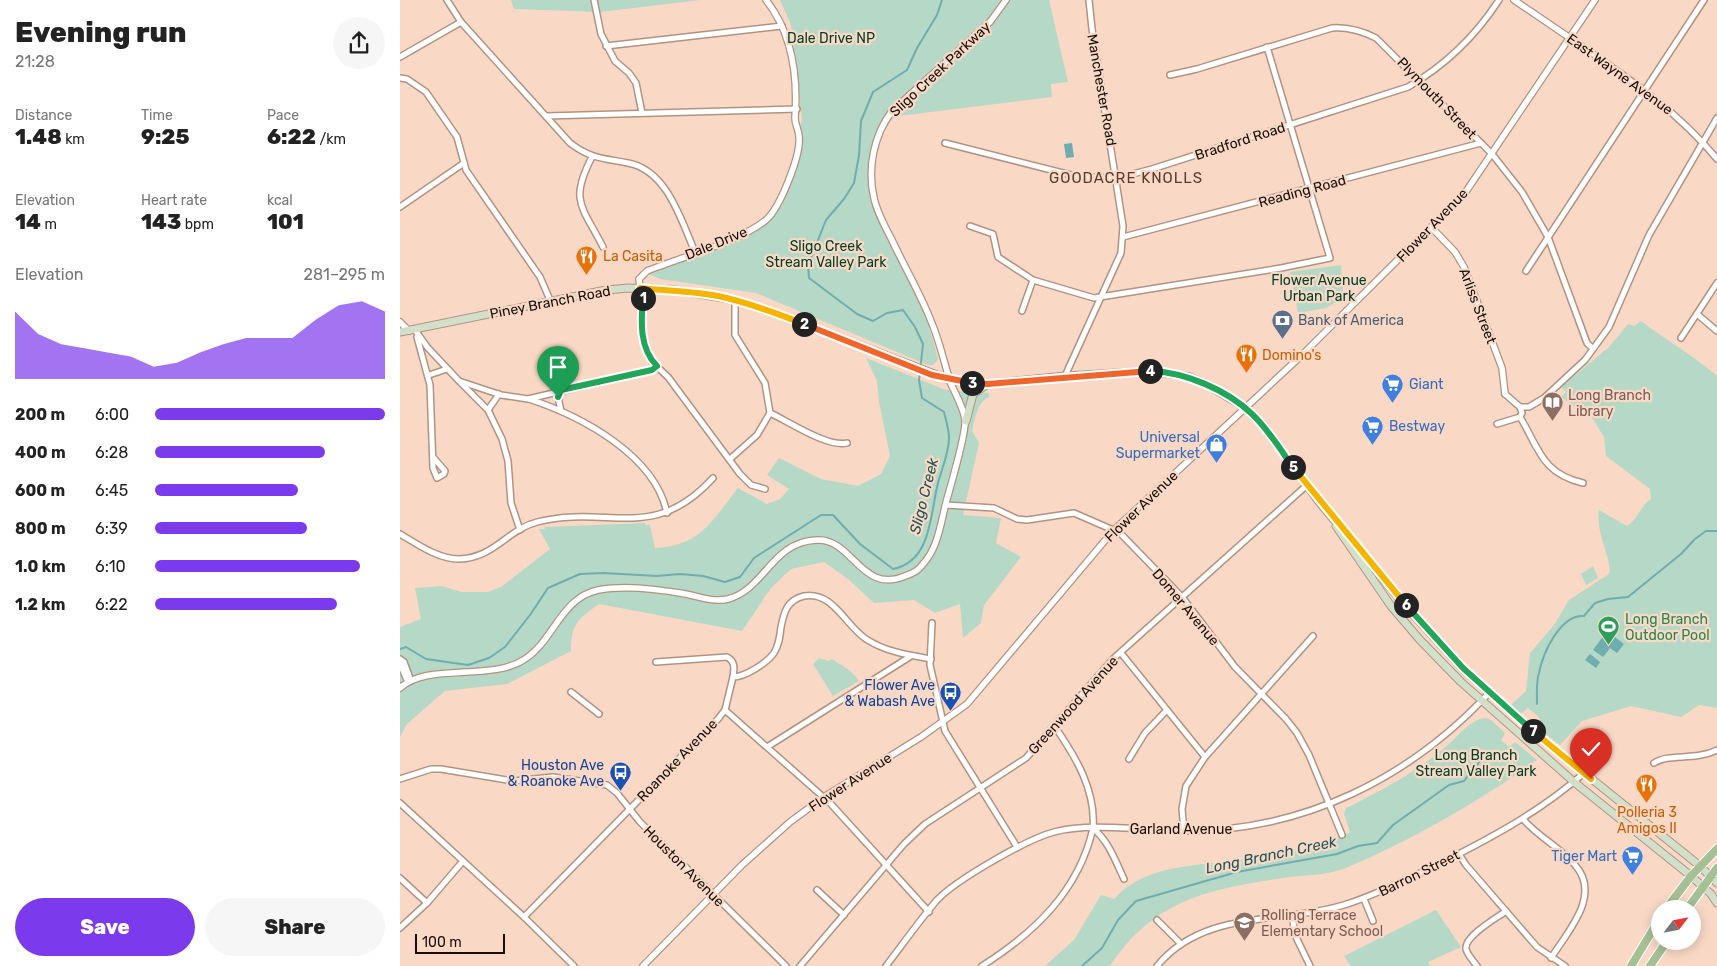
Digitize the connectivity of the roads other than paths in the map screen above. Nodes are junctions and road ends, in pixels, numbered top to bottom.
1 (447, 0) edge
2 (594, 0) edge
3 (766, 0) edge
4 (1006, 0) edge
5 (1090, 0) edge
6 (1499, 0) edge
7 (1514, 0) edge
8 (1595, 0) edge
9 (1704, 0) edge
10 (460, 22) junction
11 (782, 26) junction
12 (1570, 38) junction
13 (606, 46) junction
14 (1267, 47) junction
15 (400, 57) edge
16 (1170, 75) dead end
17 (400, 78) edge
18 (1420, 80) junction
19 (1644, 90) junction
20 (797, 111) junction
21 (642, 113) junction
22 (546, 116) junction
23 (1717, 118) edge
24 (1292, 125) junction
25 (1703, 142) junction
26 (945, 143) dead end
27 (1481, 143) junction
28 (1492, 154) junction
29 (592, 157) junction
30 (1717, 159) edge
31 (464, 163) junction
32 (1117, 178) junction
33 (1311, 190) junction
34 (400, 207) edge
35 (970, 226) dead end
36 (1432, 228) junction
37 (1123, 237) junction
38 (1548, 237) junction
39 (603, 247) dead end
40 (695, 252) junction
41 (1526, 271) dead end
42 (1033, 280) junction
43 (1717, 283) edge
44 (640, 288) junction
45 (1100, 298) junction
46 (550, 300) junction
47 (735, 300) junction
48 (1022, 311) dead end
49 (1697, 314) junction
50 (400, 322) edge
51 (412, 330) junction
52 (1717, 330) edge
53 (400, 332) edge
54 (1681, 338) dead end
55 (1593, 348) junction
56 (657, 366) junction
57 (447, 369) junction
58 (429, 375) junction
59 (1065, 376) junction
60 (950, 380) junction
61 (459, 381) junction
62 (988, 384) junction
63 (561, 390) junction
64 (499, 394) junction
65 (1506, 394) joint
66 (528, 399) junction
67 (1520, 407) junction
68 (1244, 408) junction
69 (488, 410) junction
70 (561, 411) junction
71 (770, 413) junction
72 (1520, 417) junction
73 (966, 421) junction
74 (1497, 424) dead end
75 (847, 443) dead end
76 (433, 457) dead end
77 (730, 459) junction
78 (713, 478) dead end
79 (1583, 483) dead end
80 (1306, 486) junction
81 (765, 488) dead end
82 (1320, 503) junction
83 (946, 505) junction
84 (667, 513) junction
85 (520, 530) junction
86 (1113, 531) junction
87 (400, 534) edge
88 (1370, 560) junction
89 (1363, 567) junction
90 (1182, 598) junction
91 (932, 623) dead end
92 (1313, 636) dead end
93 (1120, 653) junction
94 (911, 656) junction
95 (400, 658) edge
96 (931, 659) junction
97 (656, 662) dead end
98 (400, 663) edge
99 (733, 677) junction
100 (409, 682) junction
101 (400, 688) edge
102 (571, 692) dead end
103 (1489, 693) junction
104 (1262, 694) junction
105 (1481, 702) junction
106 (725, 710) junction
107 (1168, 710) junction
108 (599, 714) dead end
109 (942, 723) junction
110 (1056, 727) junction
111 (767, 747) junction
112 (1717, 750) edge
113 (1205, 757) junction
114 (1129, 759) dead end
115 (1654, 763) dead end
116 (1584, 773) junction
117 (400, 779) edge
118 (1574, 782) junction
119 (981, 789) junction
120 (824, 797) junction
121 (400, 803) edge
122 (1329, 804) junction
123 (630, 809) junction
124 (1523, 819) junction
125 (1093, 828) junction
126 (1184, 831) junction
127 (1342, 835) dead end
128 (1017, 847) junction
129 (1717, 849) edge
130 (1459, 854) junction
131 (462, 862) junction
132 (887, 866) junction
133 (1700, 866) junction
134 (1717, 868) edge
135 (1691, 876) junction
136 (1711, 876) junction
137 (400, 878) edge
138 (1124, 879) dead end
139 (1717, 883) edge
140 (1703, 886) junction
141 (817, 890) dead end
142 (713, 894) junction
143 (1364, 899) junction
144 (1673, 900) edge
145 (1694, 900) edge
146 (427, 903) junction
147 (1717, 903) edge
148 (1506, 911) junction
149 (928, 912) junction
150 (844, 915) junction
151 (1292, 915) junction
152 (524, 917) junction
153 (1157, 920) dead end
154 (1374, 921) dead end
155 (400, 928) edge
156 (1651, 932) edge
157 (1181, 944) junction
158 (1661, 950) edge
159 (1551, 958) junction
160 (574, 966) edge
161 (643, 966) edge
162 (786, 966) edge
163 (800, 966) edge
164 (886, 966) edge
165 (982, 966) edge
166 (1157, 966) edge
167 (1310, 966) edge
168 (1476, 966) edge
169 (1565, 966) edge
170 (1630, 966) edge
171 (1650, 966) edge

1 - 10 street
2 - 13 street
3 - 11 street, Dale Drive
4 - 60 street, Sligo Creek Parkway
5 - 32 street, Manchester Road
6 - 18 street, Bradford Road
7 - 12 street, East Wayne Avenue
8 - 12 street, Flower Avenue
9 - 19 street
10 - 15 street
10 - 22 street
11 - 13 street
11 - 20 street, Dale Drive
12 - 19 street, East Wayne Avenue
12 - 28 street, Flower Avenue
13 - 21 street
14 - 16 street, Plymouth Street
14 - 18 street, Plymouth Street
14 - 24 street
17 - 31 street
18 - 24 street, Bradford Road
18 - 27 street, Plymouth Street
19 - 25 street, East Wayne Avenue
19 - 38 street
20 - 21 street
20 - 40 street, Dale Drive
21 - 22 street
22 - 29 street
23 - 25 street
24 - 32 street, Bradford Road
24 - 33 street
25 - 30 street, East Wayne Avenue
25 - 55 street
26 - 32 street, Bradford Road
27 - 28 street, Plymouth Street
27 - 33 street, Reading Road
28 - 36 street, Flower Avenue
28 - 38 street, Plymouth Street
29 - 39 street
29 - 40 street
31 - 34 street
31 - 46 street
32 - 37 street, Manchester Road
33 - 37 street, Reading Road
33 - 45 street
35 - 42 street
36 - 65 street, Arliss Street
36 - 68 street, Flower Avenue
37 - 45 street, Manchester Road
38 - 41 street
38 - 55 street, Plymouth Street
40 - 44 street, Dale Drive
42 - 45 street
42 - 48 street
43 - 49 street
44 - 46 main road, Piney Branch Road
44 - 47 main road, Piney Branch Road
44 - 56 street
45 - 59 street, Manchester Road
46 - 51 main road, Piney Branch Road
47 - 60 main road, Piney Branch Road
47 - 71 street
49 - 52 street
49 - 54 street
50 - 51 street
51 - 53 main road, Piney Branch Road
51 - 57 street
51 - 58 street
55 - 67 street
56 - 63 street
56 - 77 street
57 - 58 street
57 - 61 street
58 - 76 street
59 - 62 main road, Piney Branch Road
59 - 68 main road, Piney Branch Road
60 - 62 main road, Piney Branch Road
60 - 73 street, Sligo Creek Parkway
61 - 64 street
61 - 69 street
62 - 73 main road
63 - 66 street
63 - 70 street
64 - 66 street
64 - 69 street
65 - 67 street
66 - 70 street
67 - 72 street
68 - 80 main road, Piney Branch Road
68 - 86 street, Flower Avenue
69 - 85 street
70 - 84 street
71 - 75 street
71 - 77 street
72 - 74 street
72 - 79 street
73 - 83 street
77 - 81 street
78 - 84 street
80 - 82 main road, Piney Branch Road
80 - 90 street, Greenwood Avenue
82 - 88 main road, Piney Branch Road
82 - 89 main road, Piney Branch Road
83 - 86 street, Domer Avenue
83 - 100 street
84 - 85 street
85 - 87 street
86 - 90 street, Domer Avenue
86 - 109 street, Flower Avenue
88 - 89 street
88 - 103 main road, Piney Branch Road
89 - 105 main road, Piney Branch Road
90 - 93 street, Greenwood Avenue
90 - 104 street, Domer Avenue
91 - 96 street
92 - 104 street
93 - 107 street
93 - 110 street, Greenwood Avenue
94 - 96 street
94 - 99 street
94 - 111 street
95 - 98 street
95 - 100 street
96 - 109 street
97 - 99 street
98 - 100 street
99 - 106 street, Roanoke Avenue
100 - 101 street
102 - 108 street
103 - 105 street, Garland Avenue
103 - 116 main road, Piney Branch Road
104 - 113 street
104 - 122 street, Domer Avenue
105 - 118 main road, Piney Branch Road
105 - 122 street, Garland Avenue
106 - 111 street
106 - 123 street, Roanoke Avenue
107 - 113 street
107 - 114 street
109 - 119 street
109 - 120 street, Flower Avenue
110 - 119 street, Greenwood Avenue
110 - 125 street
111 - 120 street
112 - 115 street
113 - 126 street
116 - 118 street, Barron Street
116 - 133 main road, Piney Branch Road
117 - 123 street, Houston Avenue
118 - 124 street, Barron Street
118 - 135 main road, Piney Branch Road
119 - 128 street
119 - 132 street, Greenwood Avenue
120 - 132 street
120 - 142 street, Flower Avenue
121 - 131 street
122 - 126 street, Garland Avenue
122 - 127 street, Domer Avenue
123 - 142 street, Houston Avenue
123 - 152 street, Roanoke Avenue
124 - 130 street, Barron Street
124 - 159 street
125 - 126 street, Garland Avenue
125 - 128 street, Garland Avenue
125 - 138 street
125 - 165 street
128 - 149 street, Garland Avenue
129 - 133 main road
130 - 143 street, Barron Street
130 - 148 street
131 - 146 street
131 - 152 street
132 - 149 street
132 - 150 street, Greenwood Avenue
133 - 135 main road
133 - 136 main road, Piney Branch Road
134 - 136 main road
135 - 140 main road, Piney Branch Road
135 - 144 main road
136 - 139 main road, Piney Branch Road
136 - 140 main road
137 - 146 street
140 - 145 main road
140 - 147 main road, Piney Branch Road
141 - 150 street
142 - 161 street, Flower Avenue
142 - 162 street, Houston Avenue
143 - 151 street, Barron Street
143 - 154 street
146 - 155 street
148 - 159 street
148 - 168 street
149 - 164 street, Garland Avenue
150 - 163 street, Greenwood Avenue
151 - 157 street, Barron Street
151 - 167 street
152 - 160 street
153 - 157 street
156 - 170 main road
157 - 166 street, Barron Street
158 - 171 main road
159 - 169 street

